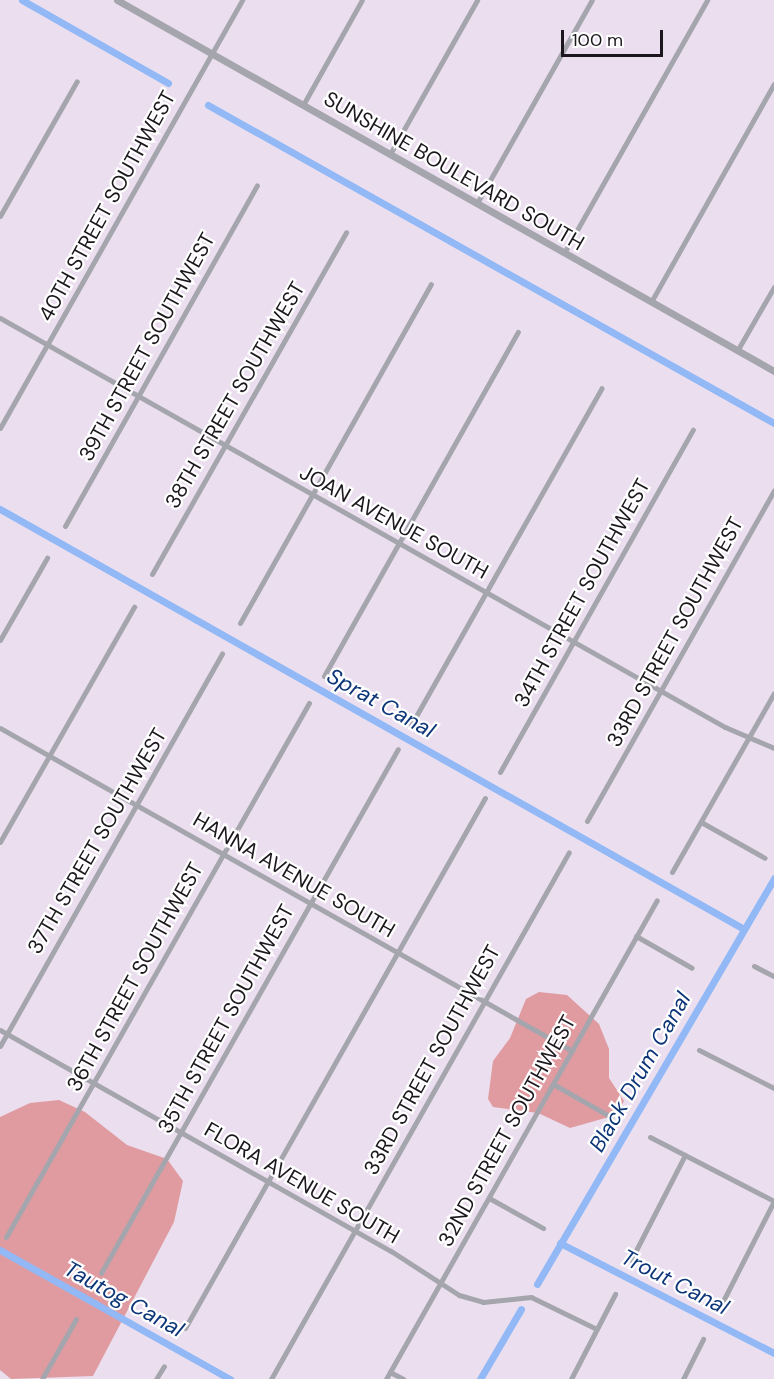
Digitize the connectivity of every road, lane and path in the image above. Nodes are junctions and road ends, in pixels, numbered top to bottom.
1 (242, 0) edge
2 (363, 0) edge
3 (477, 0) edge
4 (592, 0) edge
5 (707, 0) edge
6 (120, 1) edge
7 (212, 54) junction
8 (77, 81) dead end
9 (774, 84) edge
10 (303, 105) junction
11 (390, 154) junction
12 (257, 185) dead end
13 (477, 203) junction
14 (0, 216) edge
15 (346, 232) dead end
16 (564, 253) junction
17 (431, 284) dead end
18 (774, 287) edge
19 (651, 302) junction
20 (0, 318) edge
21 (518, 333) dead end
22 (47, 345) junction
23 (738, 351) junction
24 (774, 371) edge
25 (602, 388) dead end
26 (138, 396) junction
27 (0, 428) edge
28 (693, 430) dead end
29 (226, 445) junction
30 (774, 490) edge
31 (312, 494) junction
32 (65, 526) dead end
33 (399, 543) junction
34 (47, 558) dead end
35 (152, 574) dead end
36 (486, 592) junction
37 (134, 607) dead end
38 (240, 623) dead end
39 (0, 640) edge
40 (573, 642) junction
41 (222, 653) dead end
42 (324, 676) dead end
43 (660, 691) junction
44 (774, 693) edge
45 (309, 703) dead end
46 (411, 725) dead end
47 (0, 728) edge
48 (750, 735) junction
49 (774, 748) edge
50 (398, 749) dead end
51 (49, 755) junction
52 (500, 772) dead end
53 (485, 798) dead end
54 (136, 805) junction
55 (586, 820) dead end
56 (701, 822) junction
57 (0, 842) edge
58 (569, 852) dead end
59 (223, 854) junction
60 (765, 858) dead end
61 (672, 872) dead end
62 (657, 900) dead end
63 (310, 903) junction
64 (636, 936) junction
65 (398, 952) junction
66 (754, 966) dead end
67 (692, 968) dead end
68 (774, 976) edge
69 (484, 1002) junction
70 (0, 1030) edge
71 (7, 1034) junction
72 (0, 1046) edge
73 (699, 1050) dead end
74 (572, 1051) junction
75 (94, 1084) junction
76 (553, 1084) junction
77 (774, 1088) edge
78 (610, 1117) dead end
79 (181, 1132) junction
80 (650, 1137) dead end
81 (685, 1155) junction
82 (268, 1182) junction
83 (489, 1197) junction
84 (774, 1201) edge
85 (543, 1228) dead end
86 (355, 1231) junction
87 (6, 1237) dead end
88 (631, 1260) dead end
89 (101, 1273) dead end
90 (440, 1283) junction
91 (615, 1294) dead end
92 (722, 1304) dead end
93 (76, 1319) dead end
94 (185, 1328) dead end
95 (597, 1329) junction
96 (703, 1339) dead end
97 (164, 1366) dead end
98 (390, 1372) junction
99 (42, 1379) edge
100 (156, 1379) edge
101 (271, 1379) edge
102 (386, 1379) edge
103 (403, 1379) edge
104 (571, 1379) edge
105 (683, 1379) edge

1 - 7 street, 40TH STREET SOUTHWEST
2 - 10 street
3 - 11 street
4 - 13 street
5 - 16 street
6 - 7 street, SUNSHINE BOULEVARD SOUTH
7 - 10 street, SUNSHINE BOULEVARD SOUTH
7 - 22 street, 40TH STREET SOUTHWEST
8 - 14 street
9 - 19 street
10 - 11 street, SUNSHINE BOULEVARD SOUTH
11 - 13 street, SUNSHINE BOULEVARD SOUTH
12 - 26 street, 39TH STREET SOUTHWEST
13 - 16 street, SUNSHINE BOULEVARD SOUTH
15 - 29 street, 38TH STREET SOUTHWEST
16 - 19 street, SUNSHINE BOULEVARD SOUTH
17 - 31 street
18 - 23 street
19 - 23 street, SUNSHINE BOULEVARD SOUTH
20 - 22 street, JOAN AVENUE SOUTH
21 - 33 street
22 - 26 street, JOAN AVENUE SOUTH
22 - 27 street, 40TH STREET SOUTHWEST
23 - 24 street, SUNSHINE BOULEVARD SOUTH
25 - 36 street
26 - 29 street, JOAN AVENUE SOUTH
26 - 32 street, 39TH STREET SOUTHWEST
28 - 40 street, 34TH STREET SOUTHWEST
29 - 31 street, JOAN AVENUE SOUTH
29 - 35 street, 38TH STREET SOUTHWEST
30 - 43 street, 33RD STREET SOUTHWEST
31 - 33 street, JOAN AVENUE SOUTH
31 - 38 street
33 - 36 street, JOAN AVENUE SOUTH
33 - 42 street
34 - 39 street
36 - 40 street, JOAN AVENUE SOUTH
36 - 46 street
37 - 51 street
40 - 43 street, JOAN AVENUE SOUTH
40 - 52 street, 34TH STREET SOUTHWEST
41 - 54 street, 37TH STREET SOUTHWEST
43 - 48 street, JOAN AVENUE SOUTH
43 - 55 street, 33RD STREET SOUTHWEST
44 - 48 street
45 - 59 street, 36TH STREET SOUTHWEST
47 - 51 street, HANNA AVENUE SOUTH
48 - 49 street, JOAN AVENUE SOUTH
48 - 56 street
50 - 63 street, 35TH STREET SOUTHWEST
51 - 54 street, HANNA AVENUE SOUTH
51 - 57 street
53 - 65 street
54 - 59 street, HANNA AVENUE SOUTH
54 - 71 street, 37TH STREET SOUTHWEST
56 - 60 street
56 - 61 street
58 - 69 street, 33RD STREET SOUTHWEST
59 - 63 street, HANNA AVENUE SOUTH
59 - 75 street, 36TH STREET SOUTHWEST
62 - 64 street, 32ND STREET SOUTHWEST
63 - 65 street, HANNA AVENUE SOUTH
63 - 79 street, 35TH STREET SOUTHWEST
64 - 67 street
64 - 74 street, 32ND STREET SOUTHWEST
65 - 69 street, HANNA AVENUE SOUTH
65 - 82 street
66 - 68 street
69 - 74 street, HANNA AVENUE SOUTH
69 - 86 street, 33RD STREET SOUTHWEST
70 - 71 street, FLORA AVENUE SOUTH
71 - 72 street, 37TH STREET SOUTHWEST
71 - 75 street, FLORA AVENUE SOUTH
73 - 77 street
74 - 76 street, 32ND STREET SOUTHWEST
75 - 79 street, FLORA AVENUE SOUTH
75 - 87 street, 36TH STREET SOUTHWEST
76 - 78 street
76 - 83 street, 32ND STREET SOUTHWEST
79 - 82 street, FLORA AVENUE SOUTH
79 - 89 street, 35TH STREET SOUTHWEST
80 - 81 street
81 - 84 street
81 - 88 street
82 - 86 street, FLORA AVENUE SOUTH
82 - 94 street
83 - 85 street
83 - 90 street, 32ND STREET SOUTHWEST
84 - 92 street
86 - 90 street, FLORA AVENUE SOUTH
86 - 101 street, 33RD STREET SOUTHWEST
90 - 95 street, FLORA AVENUE SOUTH
90 - 98 street, 32ND STREET SOUTHWEST
91 - 95 street
93 - 99 street
95 - 104 street
96 - 105 street
97 - 100 street
98 - 102 street, 32ND STREET SOUTHWEST
98 - 103 street

